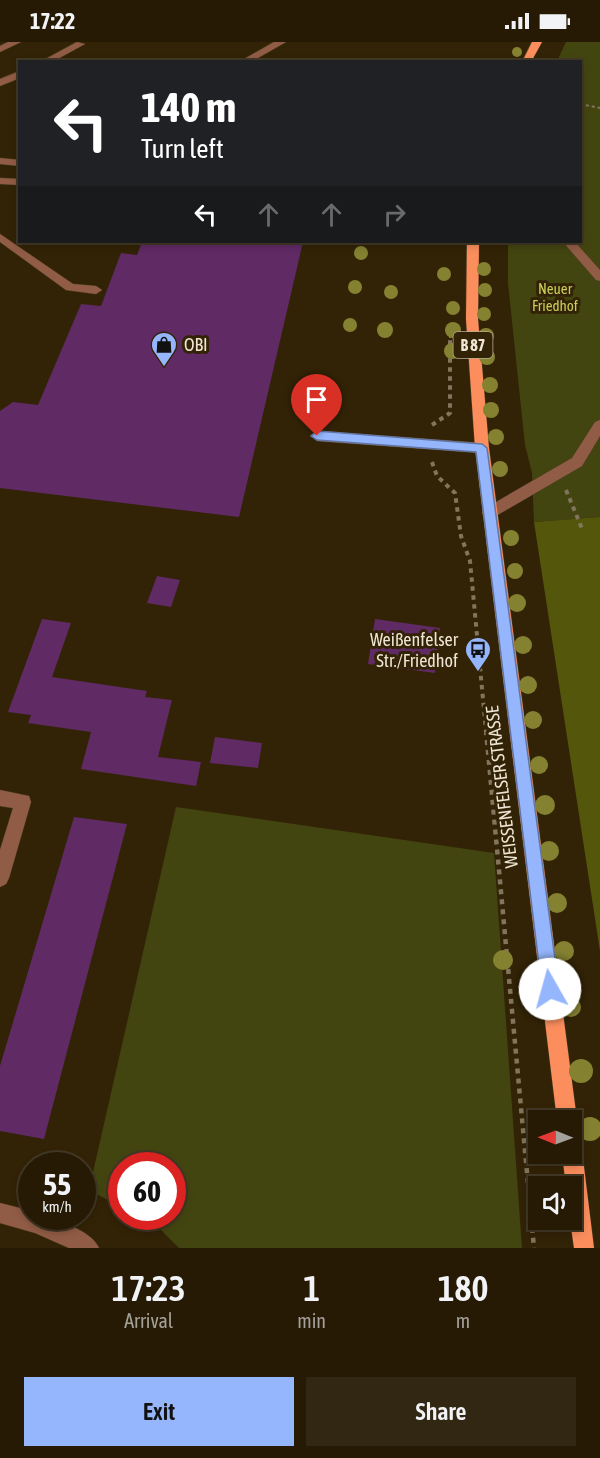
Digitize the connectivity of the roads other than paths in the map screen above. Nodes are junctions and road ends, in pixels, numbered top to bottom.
1 (16, 42) edge
2 (281, 42) edge
3 (537, 42) edge
4 (81, 43) edge
5 (0, 49) edge
6 (48, 60) edge
7 (247, 60) edge
8 (527, 60) edge
9 (18, 75) edge
10 (0, 83) edge
11 (0, 161) edge
12 (18, 163) edge
13 (0, 181) edge
14 (18, 182) edge
15 (0, 237) edge
16 (473, 243) edge
17 (570, 243) edge
18 (600, 277) edge
19 (96, 290) dead end
20 (600, 425) edge
21 (317, 436) dead end
22 (482, 448) junction
23 (489, 513) junction
24 (0, 798) edge
25 (0, 878) edge
26 (566, 1110) edge
27 (574, 1164) edge
28 (0, 1213) edge
29 (89, 1248) edge
30 (584, 1248) edge

1 - 5 street
2 - 7 street
3 - 8 main road
4 - 6 street
9 - 10 street
11 - 12 street
13 - 14 street
15 - 19 street
16 - 22 main road, B 87
17 - 18 street
20 - 23 street
21 - 22 street
22 - 23 main road, WEISSENFELSER STRASSE / B 87
23 - 26 main road, WEISSENFELSER STRASSE / B 87
24 - 25 street
27 - 30 main road
28 - 29 street

